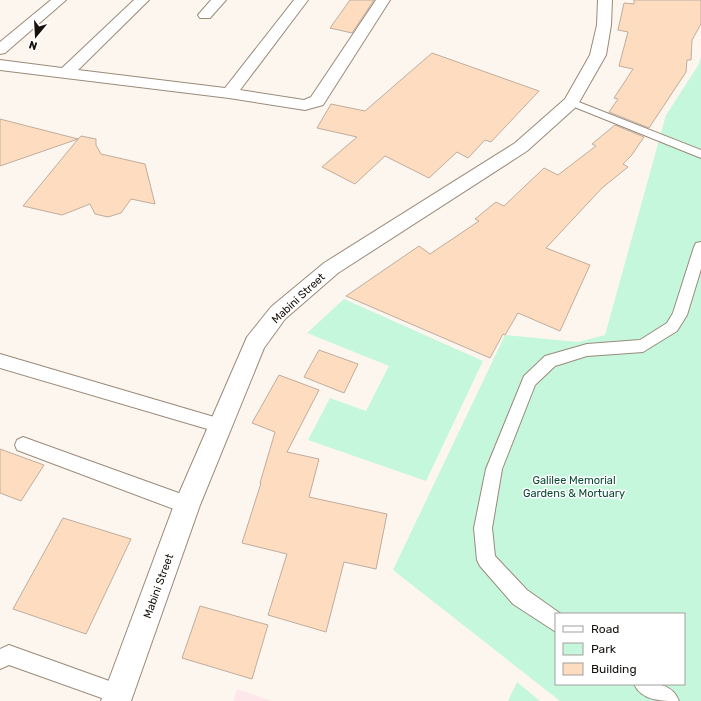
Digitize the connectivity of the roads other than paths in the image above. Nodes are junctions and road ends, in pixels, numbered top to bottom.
1 (59, 0) edge
2 (142, 0) edge
3 (219, 0) edge
4 (301, 0) edge
5 (383, 0) edge
6 (605, 0) edge
7 (205, 14) dead end
8 (0, 50) edge
9 (0, 65) edge
10 (66, 73) junction
11 (229, 93) junction
12 (570, 102) junction
13 (701, 154) edge
14 (701, 248) edge
15 (0, 361) edge
16 (221, 426) junction
17 (23, 445) dead end
18 (187, 505) junction
19 (555, 621) edge
20 (0, 659) edge
21 (645, 685) edge
22 (117, 697) edge
23 (669, 701) edge

1 - 8 street
2 - 10 street
3 - 7 street
4 - 11 street
5 - 11 street
6 - 12 street, Mabini Street
9 - 10 street
10 - 11 street
12 - 13 lane
12 - 16 street, Mabini Street
14 - 19 lane
15 - 16 lane
16 - 18 street, Mabini Street
17 - 18 lane
18 - 22 street, Mabini Street
20 - 22 lane
21 - 23 lane

